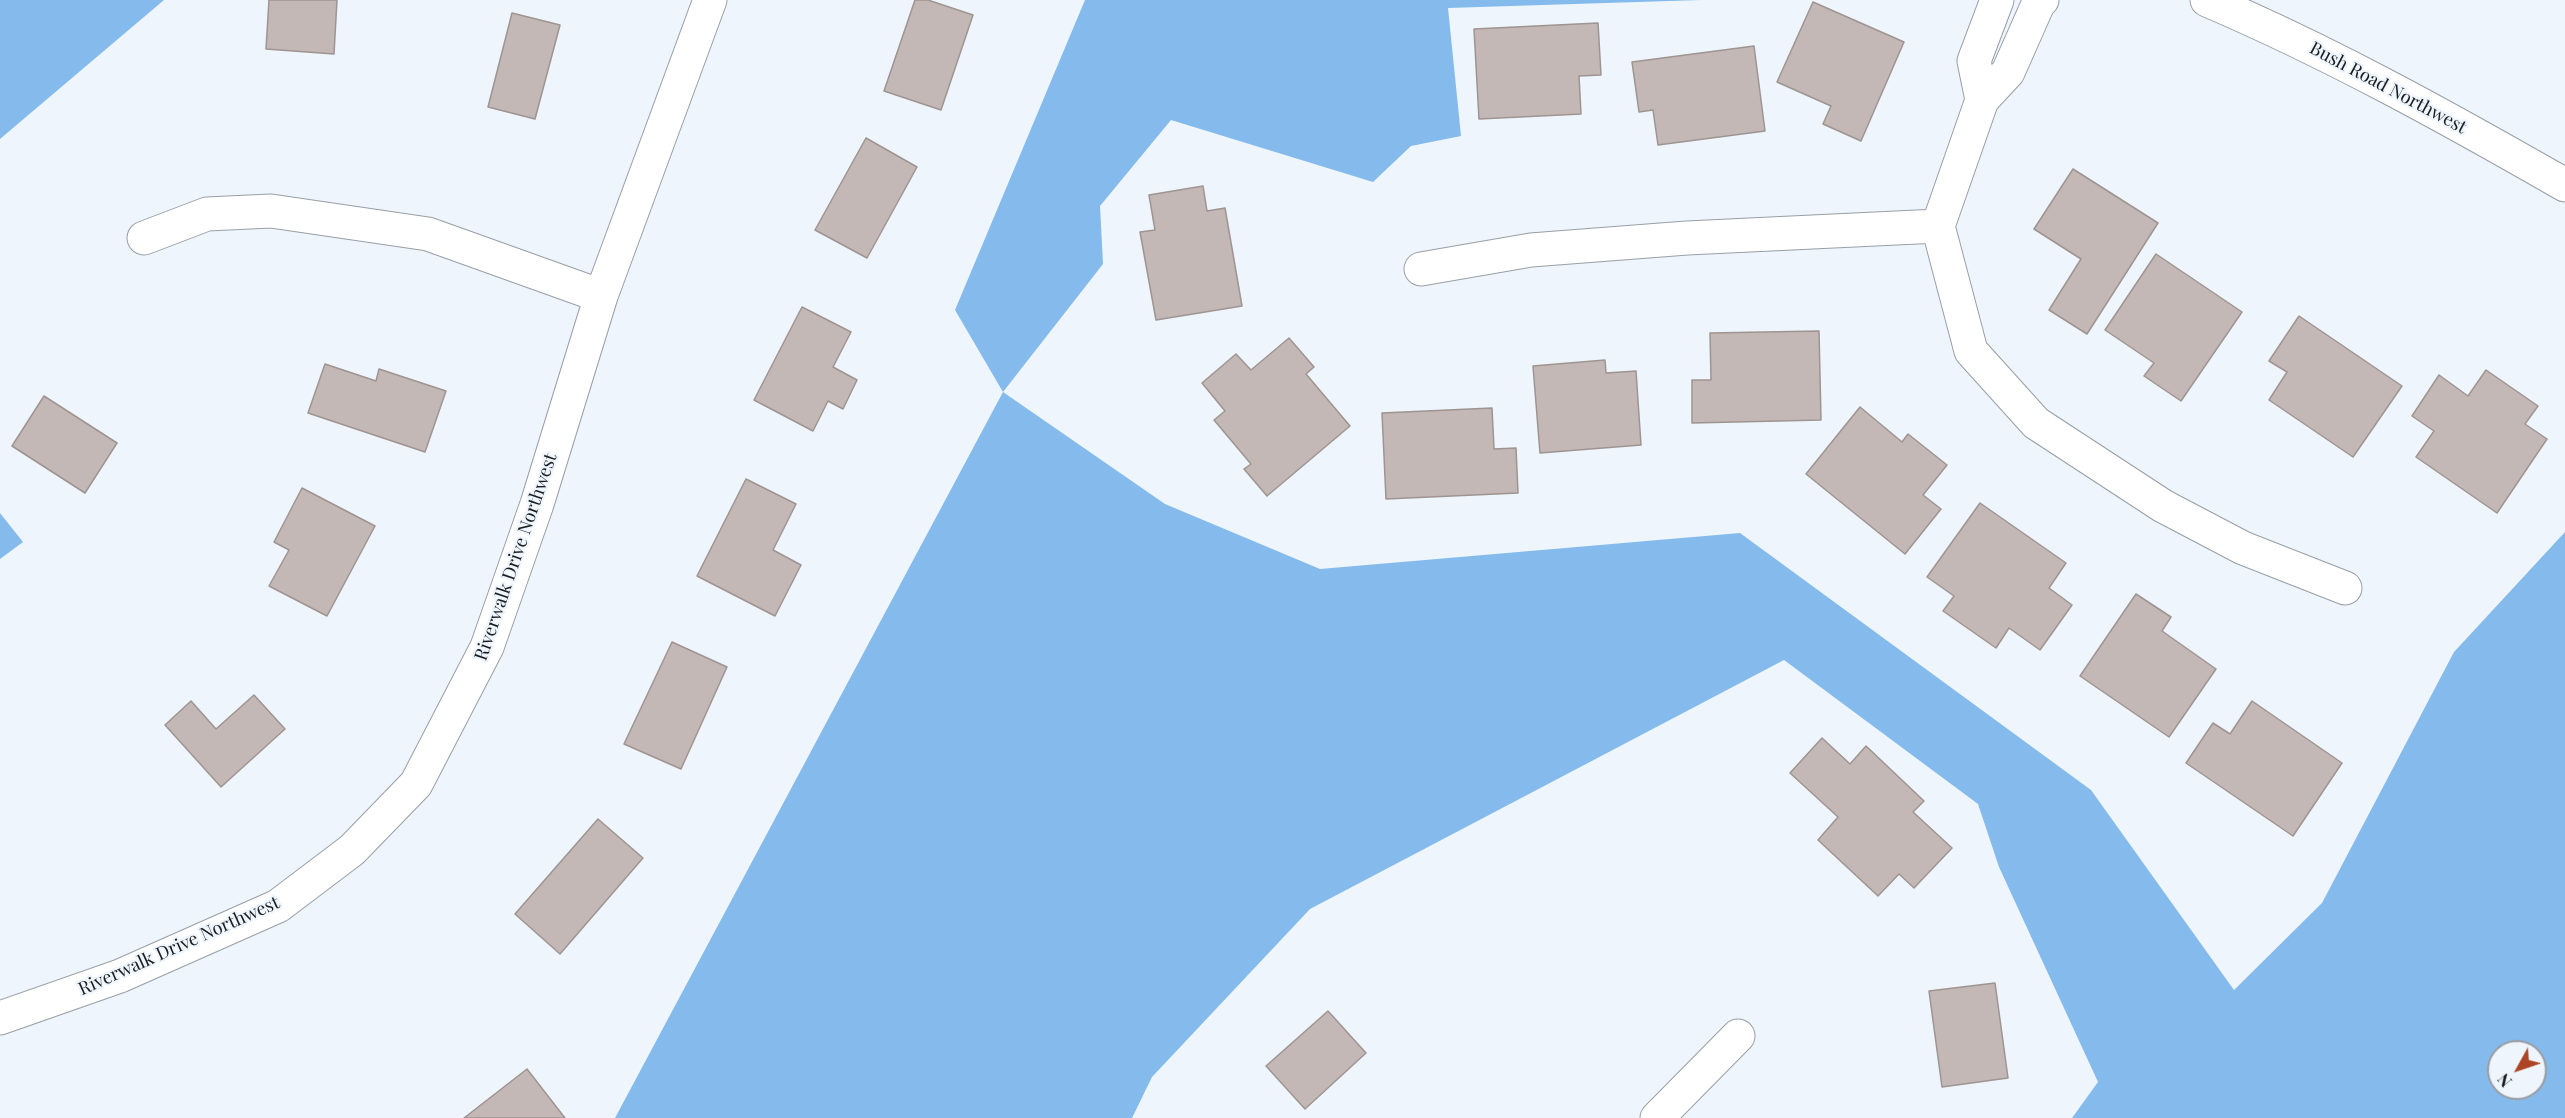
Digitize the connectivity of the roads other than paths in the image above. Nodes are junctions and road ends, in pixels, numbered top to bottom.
1 (710, 0) edge
2 (1997, 0) edge
3 (2042, 0) edge
4 (2207, 0) edge
5 (1982, 100) junction
6 (2565, 185) edge
7 (1938, 226) junction
8 (144, 238) dead end
9 (1421, 269) dead end
10 (602, 296) junction
11 (2345, 588) dead end
12 (0, 1018) edge
13 (1738, 1036) dead end
14 (1657, 1118) edge

1 - 10 street, Riverwalk Drive Northwest
2 - 5 street
3 - 5 street
4 - 6 street, Bush Road Northwest
5 - 7 street
7 - 9 street
7 - 11 street
8 - 10 street
10 - 12 street, Riverwalk Drive Northwest
13 - 14 street

